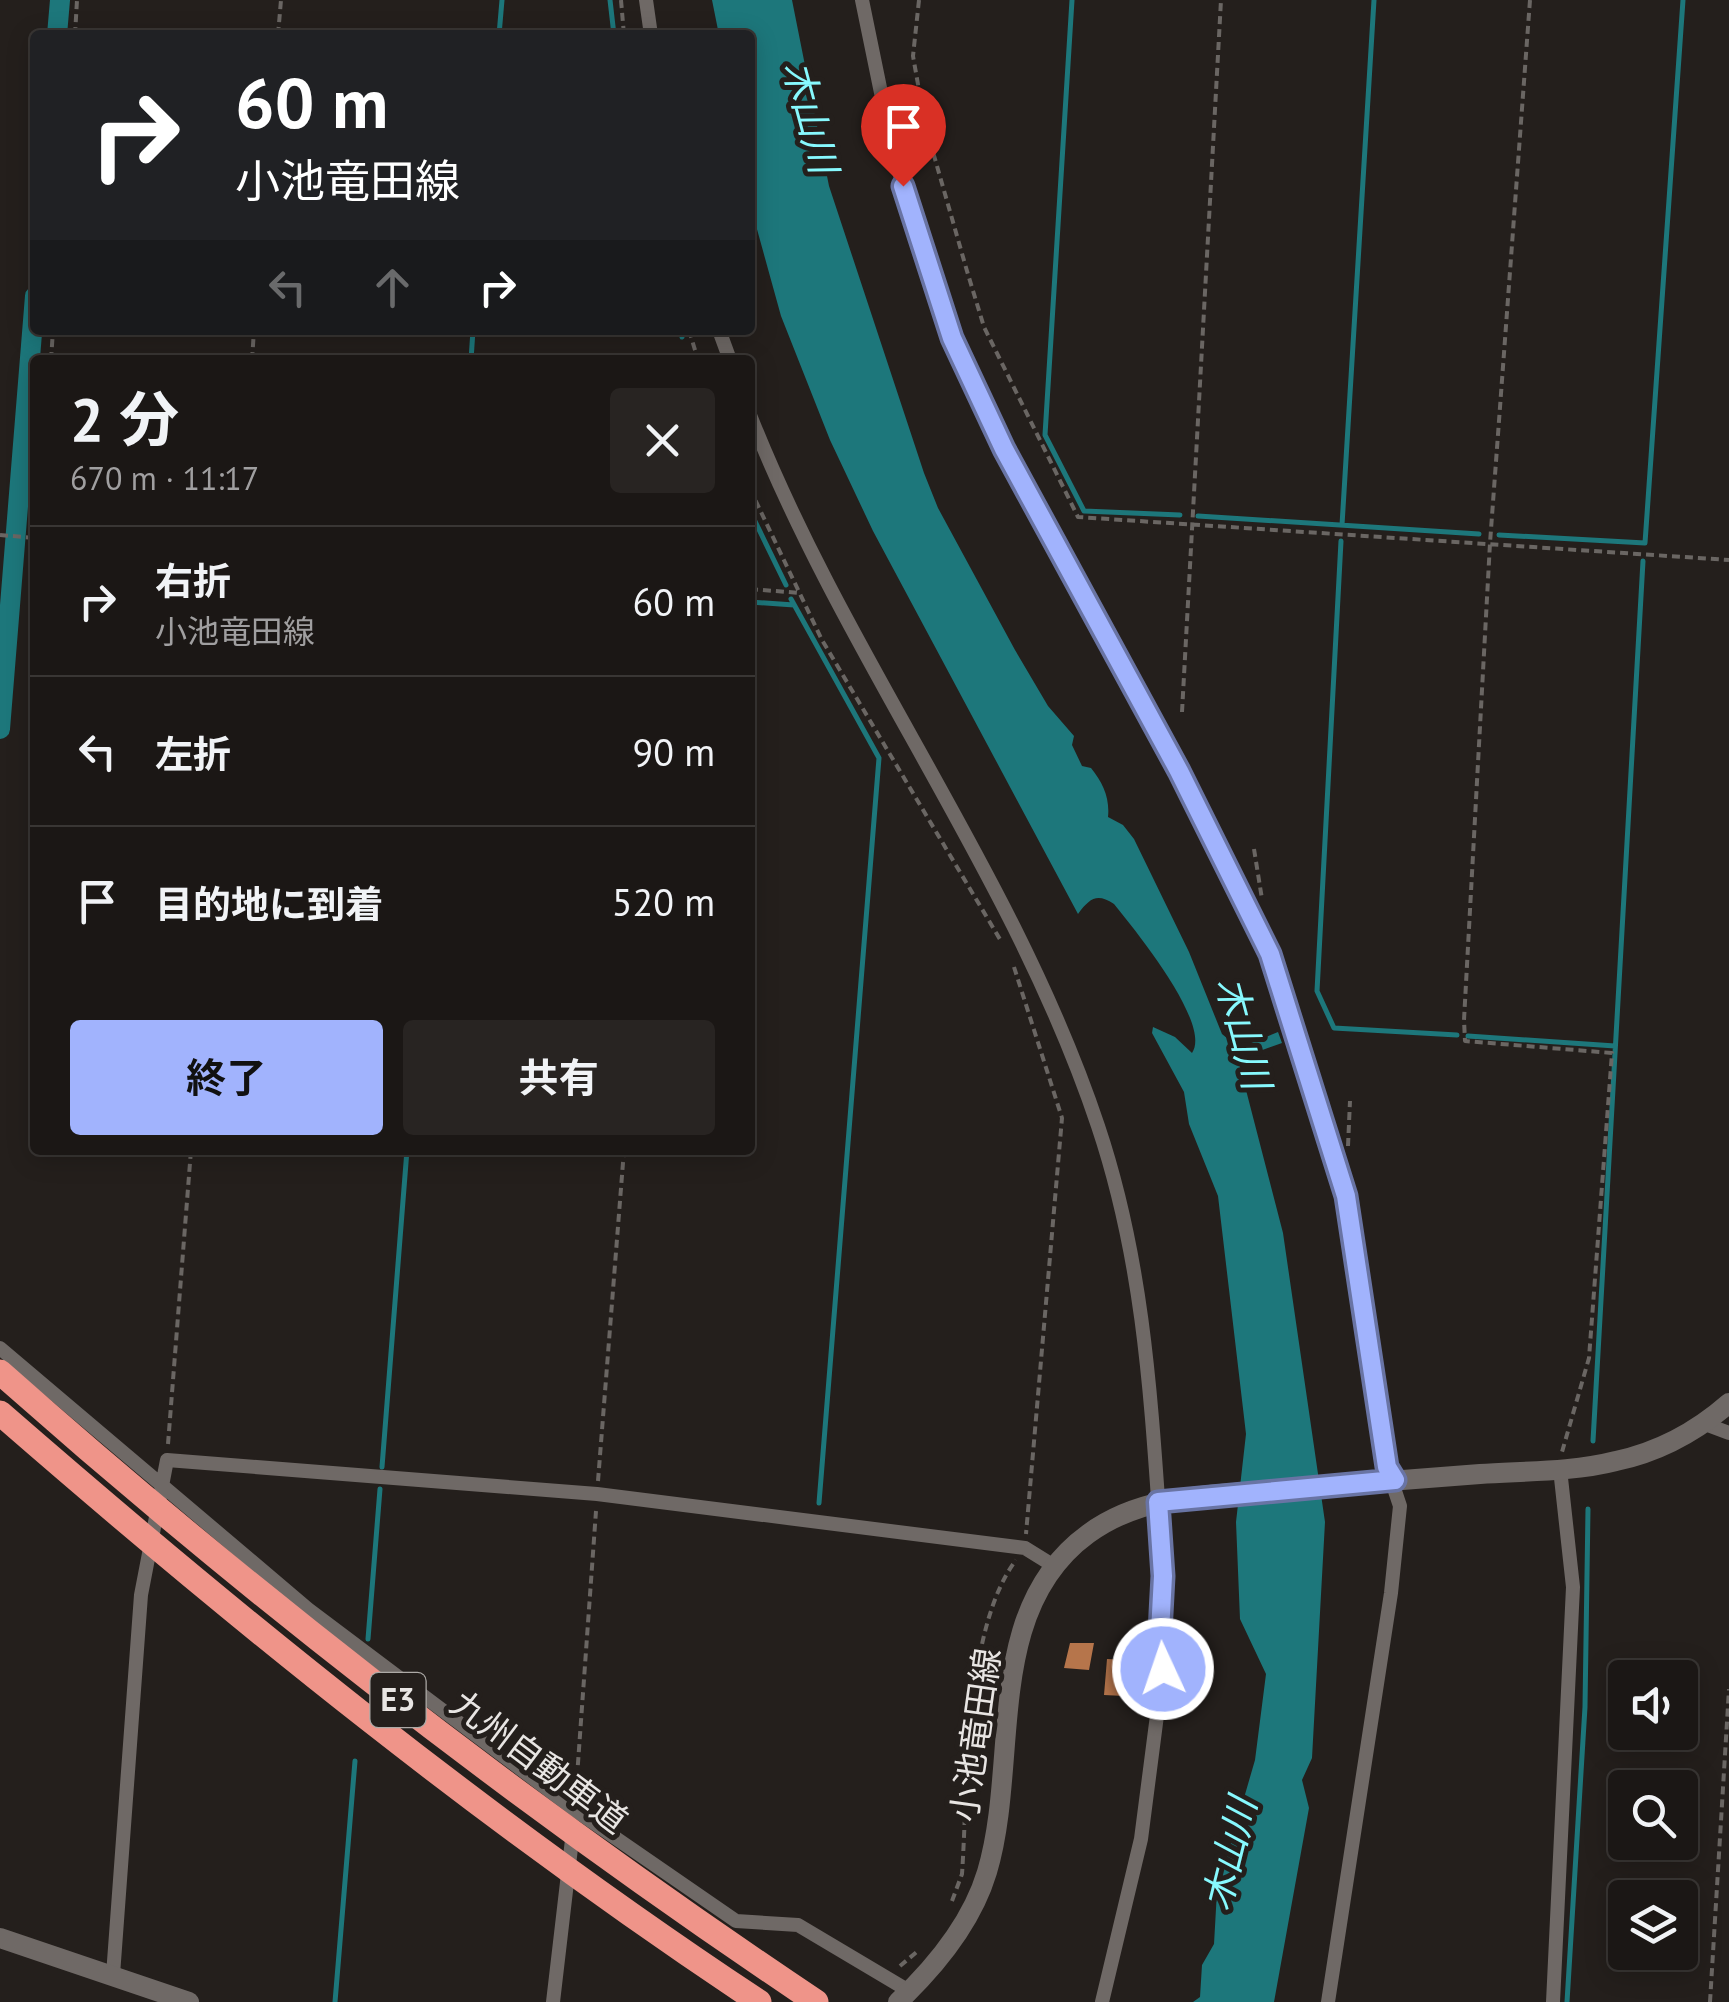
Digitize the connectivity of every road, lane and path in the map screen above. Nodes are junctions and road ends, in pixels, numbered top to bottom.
1 (77, 0) edge
2 (280, 0) edge
3 (621, 0) edge
4 (646, 0) edge
5 (862, 0) edge
6 (919, 0) edge
7 (1221, 0) edge
8 (1530, 0) edge
9 (75, 30) edge
10 (278, 30) edge
11 (624, 30) edge
12 (650, 30) edge
13 (755, 426) edge
14 (755, 499) edge
15 (1190, 523) junction
16 (0, 535) edge
17 (30, 538) edge
18 (1490, 542) junction
19 (1729, 560) edge
20 (755, 590) edge
21 (801, 593) junction
22 (1182, 712) dead end
23 (1003, 944) dead end
24 (1011, 960) dead end
25 (191, 1155) edge
26 (0, 1348) edge
27 (0, 1372) edge
28 (1729, 1403) edge
29 (0, 1413) edge
30 (1704, 1424) junction
31 (1729, 1433) edge
32 (167, 1460) junction
33 (1560, 1468) junction
34 (1385, 1482) junction
35 (162, 1489) junction
36 (1158, 1502) junction
37 (1025, 1548) junction
38 (1054, 1566) junction
39 (1729, 1689) edge
40 (575, 1810) junction
41 (946, 1913) dead end
42 (0, 1938) edge
43 (922, 1948) dead end
44 (113, 1975) junction
45 (888, 1976) junction
46 (904, 1997) edge
47 (189, 2002) edge
48 (552, 2002) edge
49 (760, 2002) edge
50 (816, 2002) edge
51 (1102, 2002) edge
52 (1328, 2002) edge
53 (1553, 2002) edge
54 (1710, 2002) edge

1 - 9 path
2 - 10 path
3 - 11 path
4 - 12 street
5 - 34 street
6 - 15 path
7 - 15 path
8 - 18 path
13 - 36 street
14 - 21 path
15 - 18 path
15 - 22 path
16 - 17 path
18 - 19 path
18 - 33 path
20 - 21 path
21 - 23 path
24 - 37 path
25 - 32 path
26 - 35 street
27 - 50 highway, 九州自動車道 / E3
28 - 30 main road, 小池竜田線
29 - 49 highway, 九州自動車道 / E3
30 - 31 street
30 - 33 main road, 小池竜田線
32 - 35 street
32 - 37 street
33 - 34 main road, 小池竜田線
33 - 53 street
34 - 36 main road, 小池竜田線
34 - 52 street
35 - 40 street
35 - 44 street
36 - 38 main road, 小池竜田線
36 - 51 street
37 - 38 street
37 - 41 path
38 - 46 main road, 小池竜田線
39 - 54 path
40 - 45 street
40 - 48 street
42 - 44 main road
43 - 45 path
44 - 47 main road
45 - 46 street

